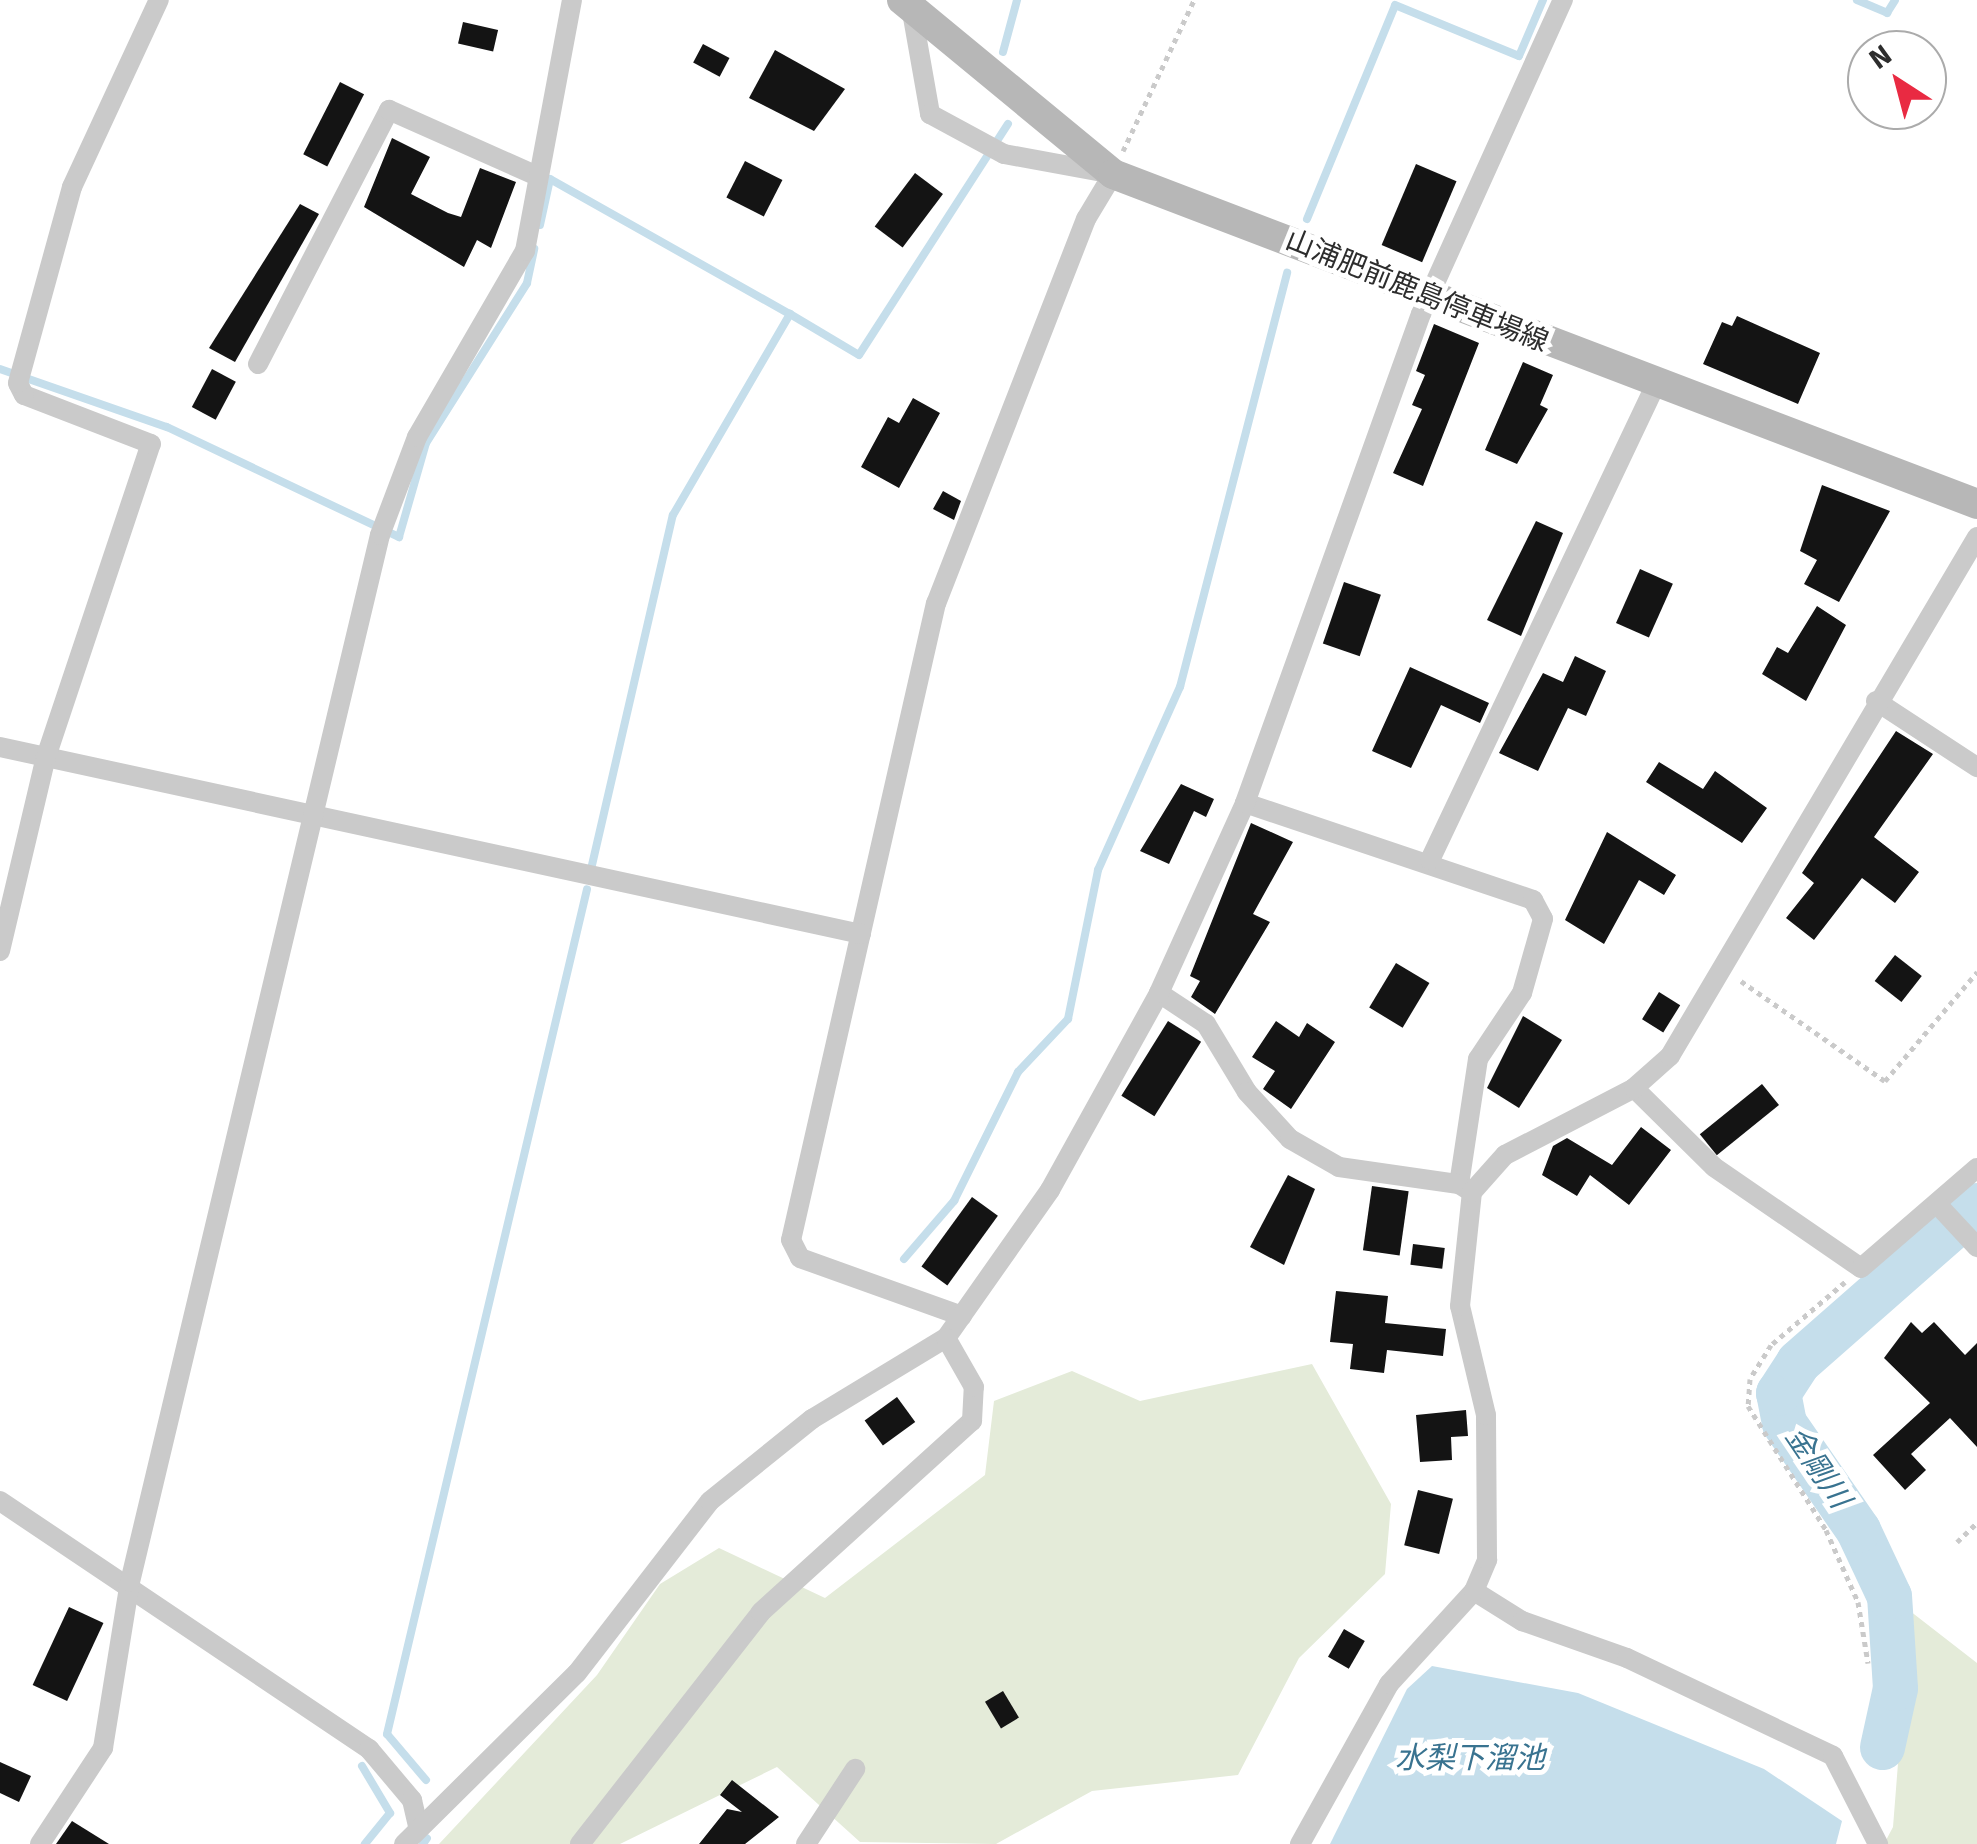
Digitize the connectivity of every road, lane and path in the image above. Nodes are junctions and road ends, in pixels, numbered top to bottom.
1 (159, 0) edge
2 (572, 0) edge
3 (1194, 0) edge
4 (1563, 0) edge
5 (906, 3) edge
6 (1113, 174) junction
7 (537, 176) junction
8 (1434, 294) junction
9 (258, 364) dead end
10 (1654, 388) junction
11 (1977, 504) edge
12 (1977, 537) edge
13 (1876, 701) junction
14 (0, 747) edge
15 (46, 757) junction
16 (1977, 767) edge
17 (1245, 803) junction
18 (307, 814) junction
19 (1430, 860) junction
20 (861, 934) junction
21 (0, 951) edge
22 (1722, 968) junction
23 (1977, 972) edge
24 (1159, 993) junction
25 (1634, 1088) junction
26 (1977, 1168) edge
27 (1466, 1188) junction
28 (1937, 1204) junction
29 (1976, 1245) edge
30 (1861, 1268) junction
31 (962, 1316) junction
32 (946, 1338) junction
33 (0, 1501) edge
34 (1977, 1523) edge
35 (1957, 1542) dead end
36 (130, 1582) junction
37 (1474, 1591) junction
38 (1868, 1663) dead end
39 (856, 1768) dead end
40 (418, 1826) junction
41 (40, 1844) edge
42 (404, 1844) edge
43 (580, 1844) edge
44 (806, 1844) edge
45 (1300, 1844) edge
46 (1878, 1844) edge

1 - 15 street
2 - 7 street
3 - 6 path
4 - 8 street
5 - 6 main road, 山浦肥前鹿島停車場線
5 - 6 street
6 - 8 main road, 山浦肥前鹿島停車場線
6 - 20 street
7 - 9 street
7 - 18 street
8 - 10 main road, 山浦肥前鹿島停車場線
8 - 17 street
10 - 11 main road, 山浦肥前鹿島停車場線
10 - 19 street
12 - 13 street
13 - 16 street
13 - 22 street
14 - 15 street
15 - 18 street
15 - 21 street
17 - 19 street
17 - 24 street
18 - 20 street
18 - 36 street
19 - 27 street
20 - 31 street
22 - 23 path
22 - 25 street
24 - 27 street
24 - 31 street
25 - 27 street
25 - 30 street
26 - 28 street
27 - 37 street
28 - 29 street
28 - 30 street
30 - 38 path
31 - 32 street
32 - 40 street
32 - 43 street
33 - 36 street
34 - 35 path
36 - 40 street
36 - 41 street
37 - 45 street
37 - 46 street
39 - 44 street
40 - 42 street

